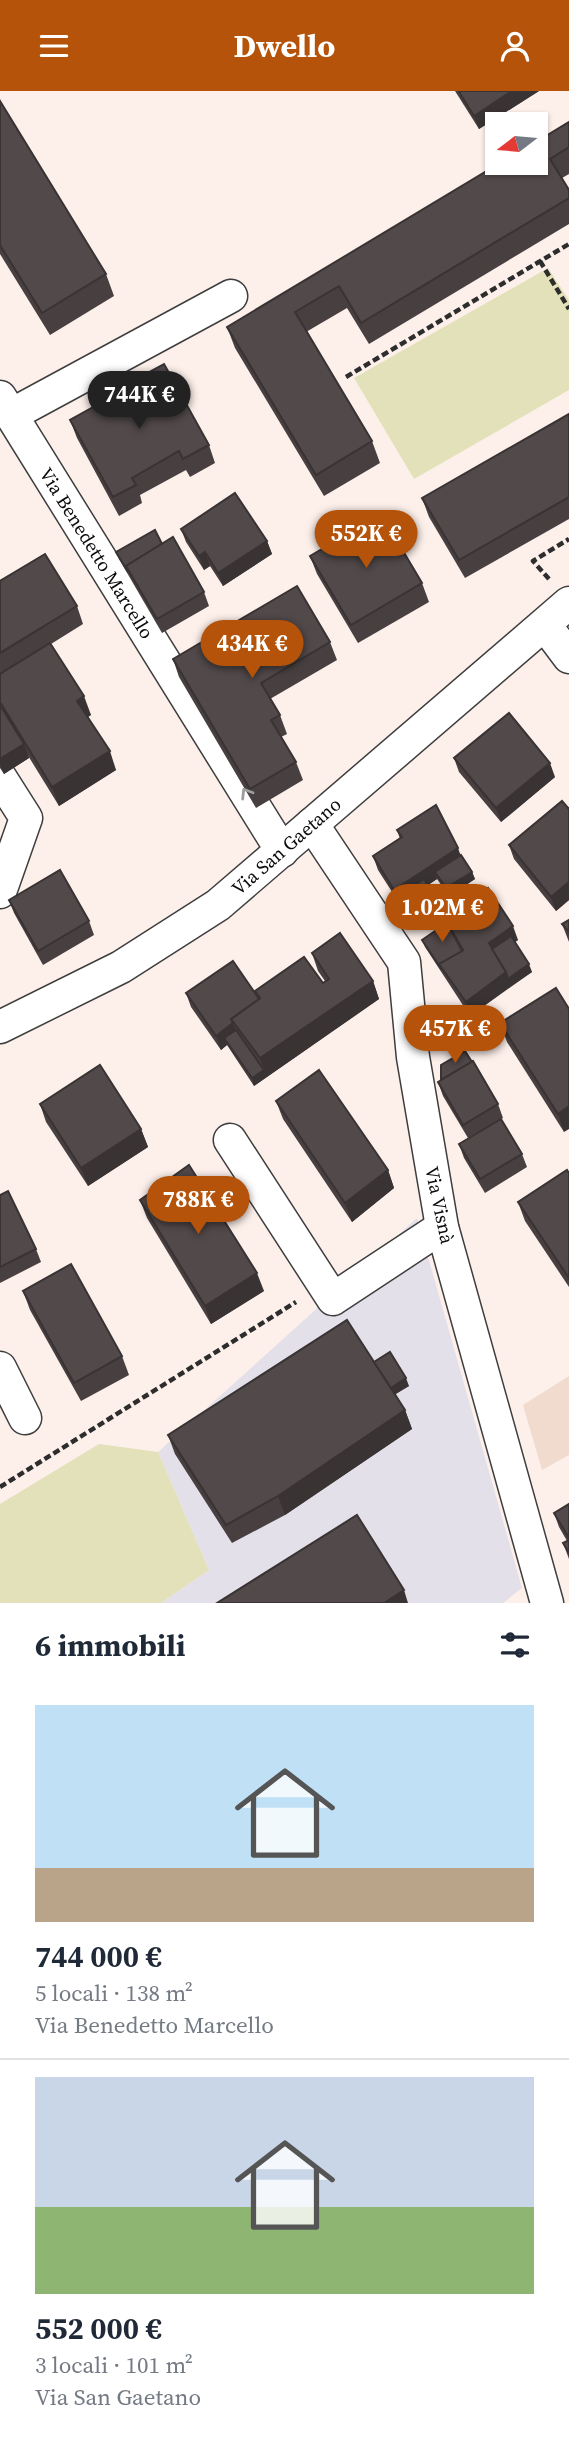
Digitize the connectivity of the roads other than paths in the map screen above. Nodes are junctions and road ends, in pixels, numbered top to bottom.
1 (231, 296) dead end
2 (6, 406) edge
3 (563, 595) edge
4 (545, 625) junction
5 (569, 657) edge
6 (0, 777) edge
7 (312, 824) junction
8 (282, 851) junction
9 (0, 892) edge
10 (0, 1027) edge
11 (230, 1140) dead end
12 (442, 1227) junction
13 (0, 1368) edge
14 (25, 1418) dead end
15 (547, 1603) edge

1 - 2 street
8 -> 2 street, Via Benedetto Marcello
3 - 4 street, Via San Gaetano
4 - 5 street
4 - 7 street, Via San Gaetano
6 - 9 street
7 - 8 street, Via San Gaetano
7 - 12 street, Via Visnà
8 - 10 street, Via San Gaetano
11 - 12 street
12 - 15 street, Via Visnà
13 - 14 street

